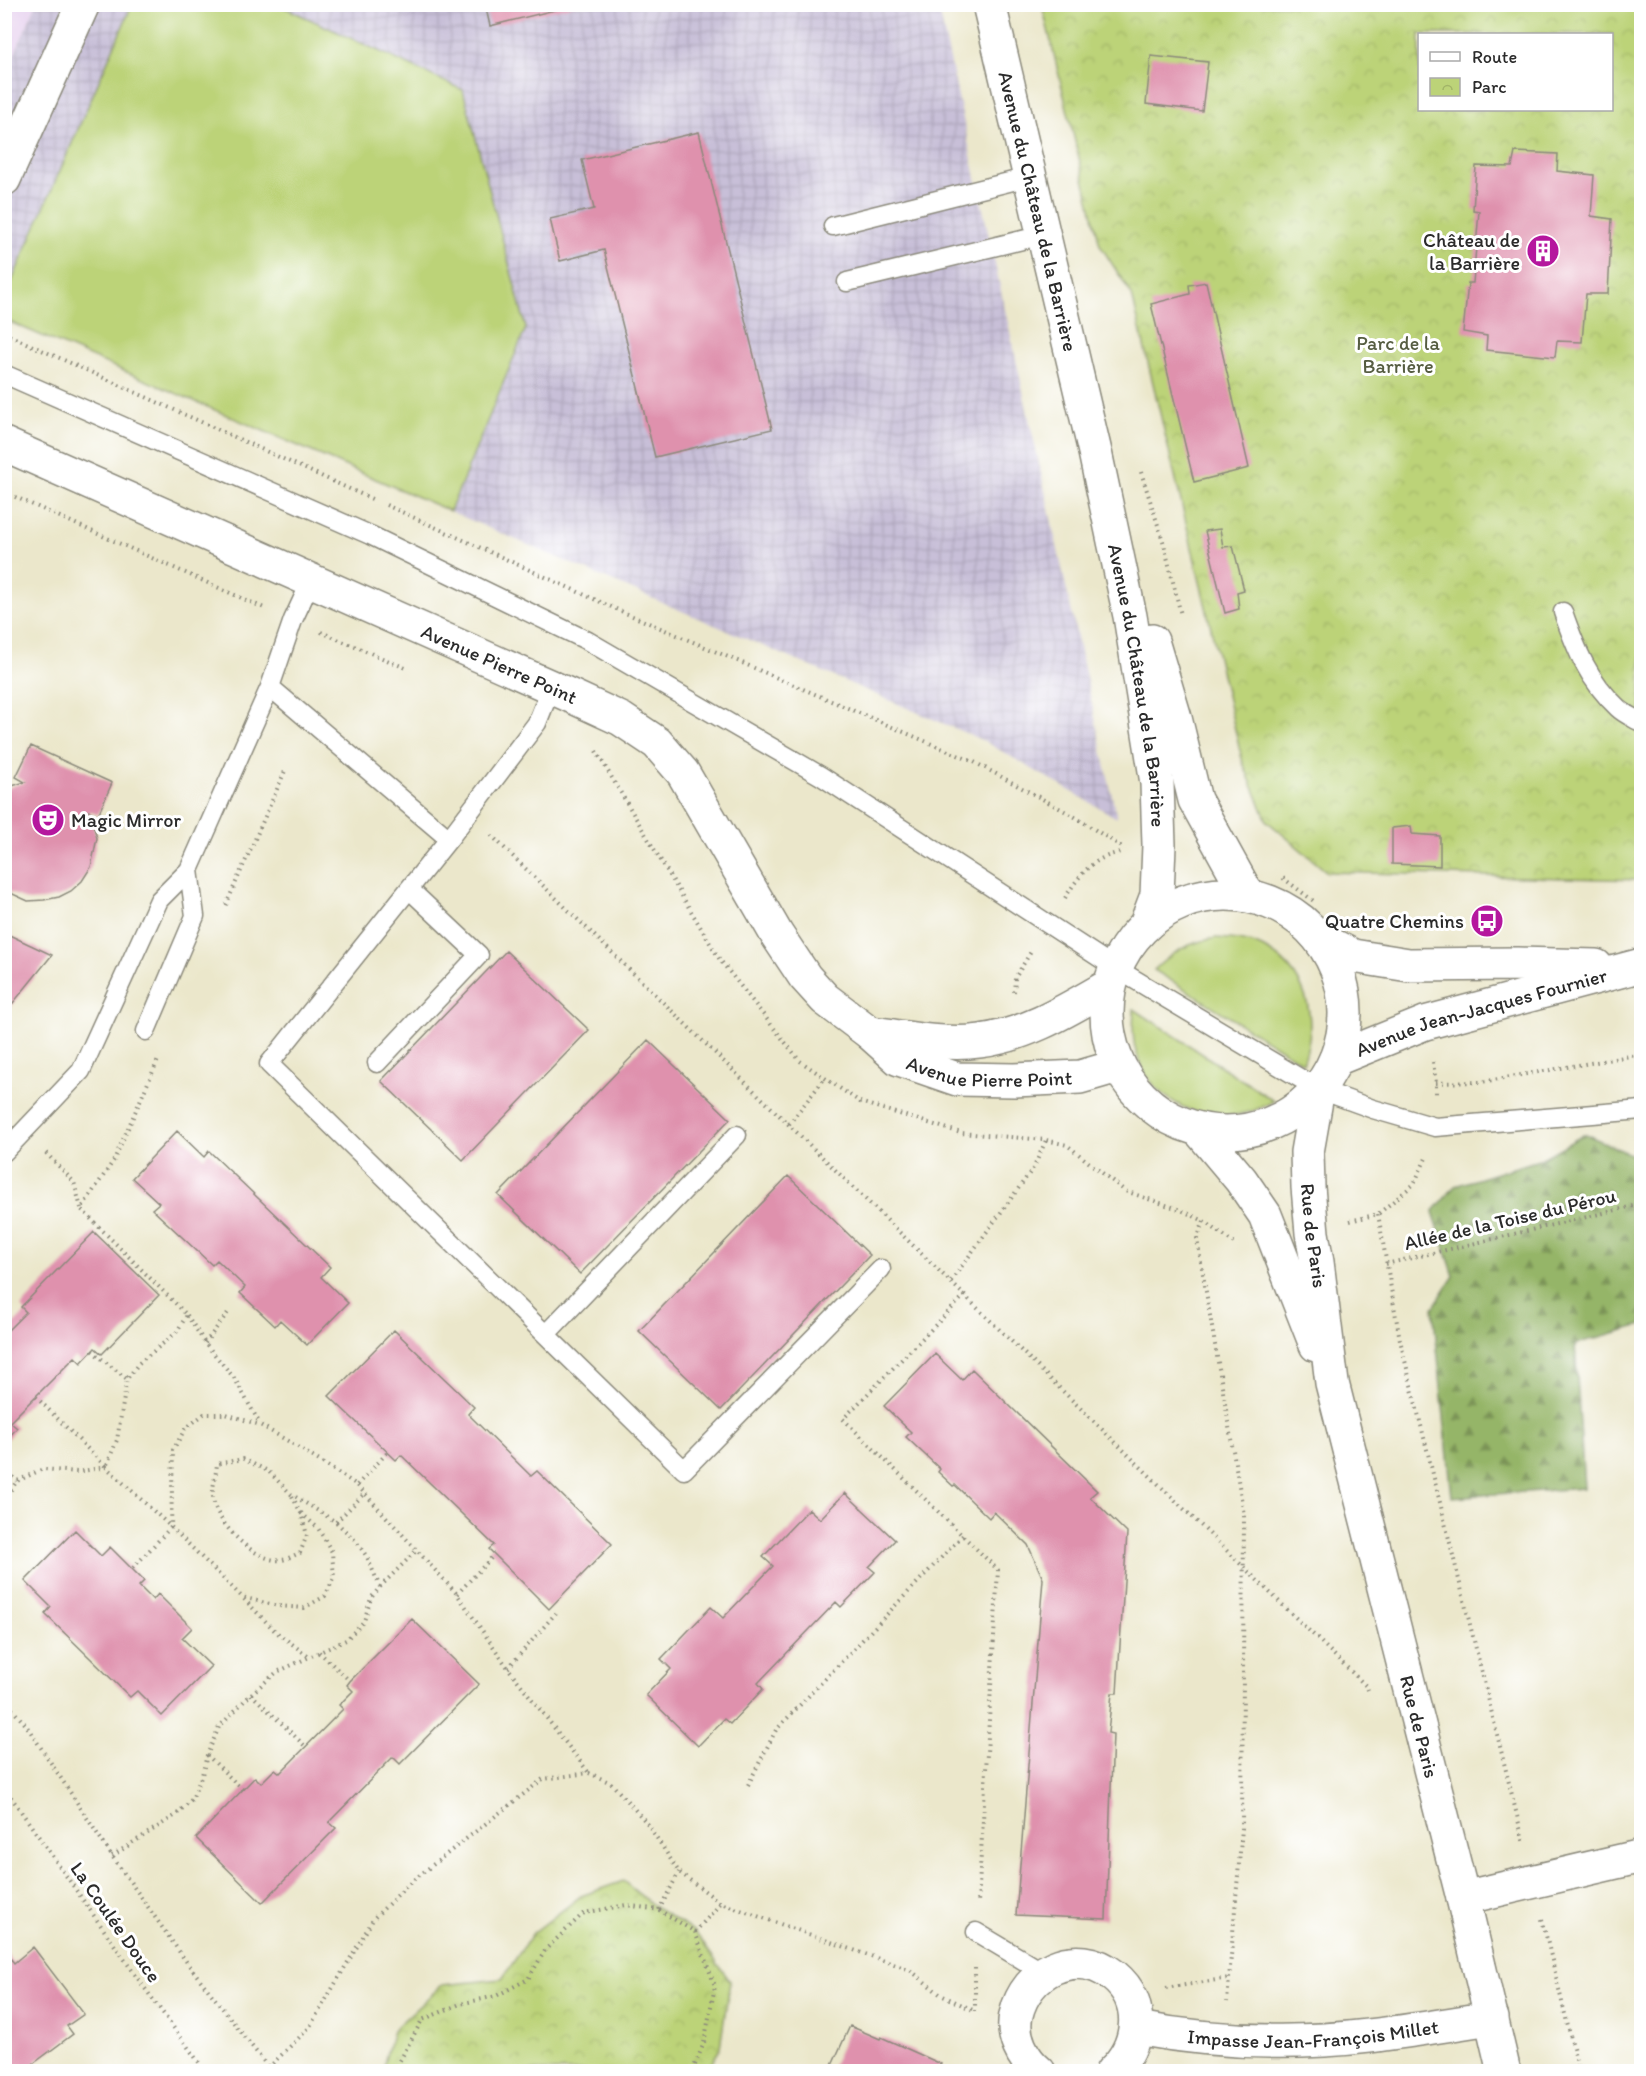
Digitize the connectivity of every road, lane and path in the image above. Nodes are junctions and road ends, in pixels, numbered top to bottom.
1 (83, 4) edge
2 (989, 4) edge
3 (1029, 177) junction
4 (4, 179) edge
5 (833, 226) dead end
6 (1043, 236) junction
7 (847, 282) dead end
8 (4, 333) edge
9 (4, 374) edge
10 (4, 444) edge
11 (1095, 452) junction
12 (1140, 469) dead end
13 (4, 492) edge
14 (311, 582) junction
15 (1563, 612) dead end
16 (293, 620) junction
17 (1184, 625) dead end
18 (410, 669) dead end
19 (270, 687) junction
20 (551, 688) junction
21 (1641, 723) edge
22 (595, 748) dead end
23 (285, 771) dead end
24 (468, 814) junction
25 (449, 839) junction
26 (1127, 850) dead end
27 (189, 870) junction
28 (1282, 877) dead end
29 (409, 889) junction
30 (1247, 894) junction
31 (1315, 903) dead end
32 (224, 911) dead end
33 (1148, 919) junction
34 (1322, 940) junction
35 (1635, 966) edge
36 (1112, 978) junction
37 (146, 1031) dead end
38 (870, 1033) junction
39 (162, 1052) dead end
40 (1641, 1054) edge
41 (1431, 1056) dead end
42 (1336, 1059) junction
43 (377, 1063) dead end
44 (1118, 1066) junction
45 (825, 1078) junction
46 (1318, 1089) junction
47 (1641, 1110) edge
48 (789, 1124) junction
49 (1199, 1130) junction
50 (24, 1132) junction
51 (737, 1135) dead end
52 (1046, 1140) junction
53 (4, 1152) edge
54 (1641, 1203) edge
55 (81, 1209) junction
56 (1204, 1221) junction
57 (1340, 1223) dead end
58 (1237, 1244) dead end
59 (1386, 1264) junction
60 (881, 1269) dead end
61 (951, 1281) junction
62 (965, 1295) junction
63 (230, 1310) dead end
64 (188, 1315) junction
65 (546, 1334) junction
66 (204, 1343) junction
67 (92, 1351) dead end
68 (128, 1378) junction
69 (1332, 1383) junction
70 (36, 1397) dead end
71 (260, 1425) junction
72 (387, 1453) dead end
73 (106, 1467) junction
74 (4, 1468) edge
75 (18, 1480) junction
76 (357, 1485) junction
77 (291, 1494) junction
78 (364, 1494) junction
79 (4, 1500) edge
80 (302, 1513) junction
81 (336, 1522) junction
82 (171, 1527) junction
83 (963, 1535) junction
84 (416, 1551) junction
85 (494, 1555) dead end
86 (1243, 1566) junction
87 (132, 1569) dead end
88 (380, 1587) junction
89 (457, 1594) junction
90 (242, 1597) junction
91 (556, 1613) dead end
92 (319, 1652) junction
93 (308, 1656) junction
94 (508, 1668) junction
95 (350, 1681) dead end
96 (1367, 1687) dead end
97 (251, 1694) junction
98 (4, 1700) edge
99 (306, 1747) dead end
100 (207, 1755) junction
101 (589, 1773) junction
102 (748, 1785) dead end
103 (4, 1787) edge
104 (243, 1790) dead end
105 (112, 1856) junction
106 (1641, 1856) edge
107 (679, 1872) junction
108 (1533, 1881) junction
109 (1463, 1898) junction
110 (721, 1903) junction
111 (659, 1910) junction
112 (695, 1932) junction
113 (976, 1932) junction
114 (1043, 1972) junction
115 (975, 2011) junction
116 (1492, 2018) junction
117 (977, 2022) dead end
118 (1136, 2028) junction
119 (1223, 2039) junction
120 (268, 2070) edge
121 (206, 2072) edge
122 (399, 2072) edge
123 (692, 2072) edge
124 (1039, 2072) edge
125 (1112, 2072) edge
126 (1504, 2072) edge
127 (1579, 2072) edge

1 - 4 street
2 - 3 street, Avenue du Château de la Barrière
3 - 5 lane
3 - 6 street, Avenue du Château de la Barrière
6 - 7 lane
6 - 11 street, Avenue du Château de la Barrière
8 - 26 path
9 - 36 lane
10 - 14 street, Avenue Pierre Point
11 - 30 street, Avenue du Château de la Barrière
11 - 33 street, Avenue du Château de la Barrière
12 - 17 path
13 - 16 path
14 - 16 lane
14 - 20 street, Avenue Pierre Point
15 - 21 lane
16 - 18 path
16 - 19 lane
19 - 25 lane
19 - 27 lane
20 - 24 lane
20 - 38 street, Avenue Pierre Point
22 - 45 path
23 - 32 path
24 - 25 lane
24 - 48 path
25 - 29 lane
27 - 37 lane
27 - 50 lane
28 - 31 path
29 - 43 lane
29 - 65 lane
30 - 33 street
30 - 34 street
33 - 36 street, Avenue du Château de la Barrière
34 - 35 street, Avenue Jean-Jacques Fournier
34 - 42 street
35 - 42 street, Avenue Jean-Jacques Fournier
36 - 38 street, Avenue Pierre Point
36 - 44 street
36 - 46 lane
38 - 44 street, Avenue Pierre Point
39 - 55 path
40 - 41 path
42 - 46 street
44 - 49 street
45 - 48 path
45 - 52 path
46 - 47 lane
46 - 49 street
46 - 69 street, Rue de Paris
48 - 61 path
49 - 69 street, Rue de Paris
50 - 53 lane
50 - 55 path
51 - 65 lane
52 - 56 path
52 - 61 path
54 - 59 path, Allée de la Toise du Pérou
55 - 64 path
56 - 58 path
56 - 86 path
57 - 59 path
59 - 108 path
60 - 65 lane
61 - 62 path
62 - 83 path
62 - 86 path
63 - 66 path
64 - 66 path
64 - 68 path
66 - 71 path
67 - 68 path
68 - 73 path
69 - 109 street, Rue de Paris
70 - 73 path
71 - 76 path
71 - 82 path
72 - 76 path
73 - 75 path
73 - 82 path
74 - 75 path
75 - 79 path
76 - 78 path
77 - 80 path
77 - 80 path
77 - 81 path
78 - 81 path
78 - 84 path
80 - 90 path
81 - 88 path
82 - 87 path
82 - 90 path
83 - 102 path
83 - 113 path
84 - 88 path
84 - 89 path
85 - 89 path
86 - 96 path
86 - 119 path
88 - 92 path
89 - 94 path
90 - 93 path
91 - 94 path
92 - 93 path
92 - 95 path
93 - 97 path
94 - 101 path
97 - 99 path
97 - 100 path
98 - 105 path
100 - 104 path
100 - 105 path
101 - 107 path
101 - 120 path
103 - 121 path, La Coulée Douce
105 - 120 path
106 - 108 street
107 - 110 path
107 - 111 path
108 - 109 street
108 - 127 path
109 - 116 street, Rue de Paris
110 - 112 path
110 - 115 path
111 - 112 path
111 - 122 path
112 - 123 path
113 - 114 lane
113 - 115 path
114 - 118 street
114 - 124 street
115 - 117 path
116 - 119 street, Impasse Jean-François Millet
116 - 126 street, Rue de Paris
118 - 119 street, Impasse Jean-François Millet
118 - 125 street

